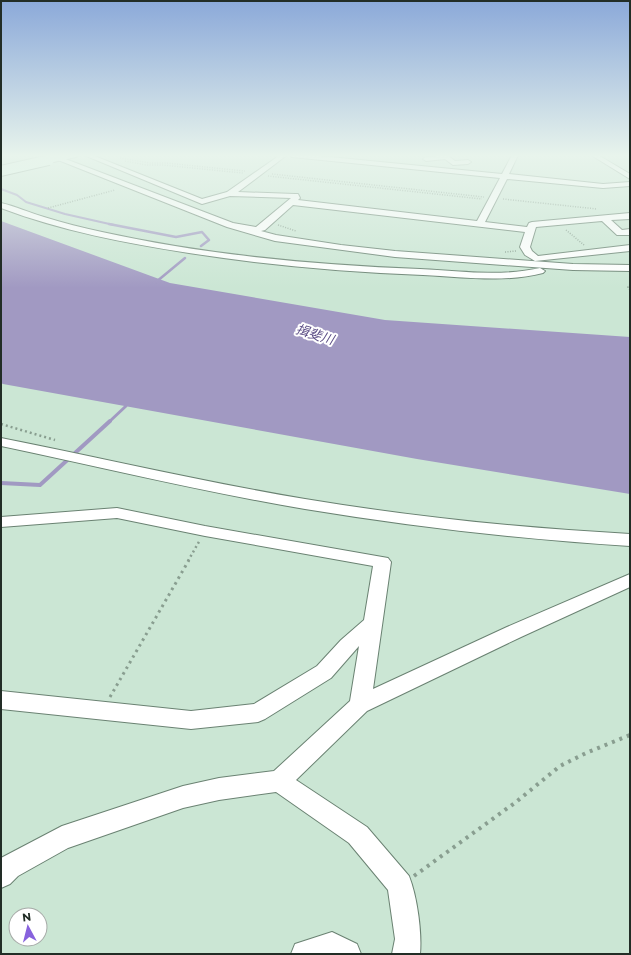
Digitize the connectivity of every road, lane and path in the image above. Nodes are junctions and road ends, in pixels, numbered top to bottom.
1 (493, 199) edge
2 (80, 200) edge
3 (162, 200) edge
4 (196, 200) edge
5 (211, 200) edge
6 (499, 200) edge
7 (292, 202) joint
8 (1, 205) edge
9 (48, 208) dead end
10 (600, 209) dead end
11 (630, 216) edge
12 (603, 218) junction
13 (554, 223) junction
14 (480, 224) junction
15 (230, 225) junction
16 (257, 230) junction
17 (530, 230) junction
18 (630, 232) edge
19 (630, 248) edge
20 (592, 252) junction
21 (535, 258) junction
22 (546, 265) junction
23 (630, 268) edge
24 (630, 285) edge
25 (630, 290) edge
26 (1, 424) edge
27 (56, 440) dead end
28 (1, 442) edge
29 (1, 522) edge
30 (205, 531) junction
31 (630, 540) edge
32 (630, 580) edge
33 (372, 624) junction
34 (1, 700) edge
35 (360, 705) junction
36 (102, 712) junction
37 (630, 735) edge
38 (279, 782) junction
39 (1, 875) edge
40 (400, 885) junction
41 (306, 954) edge
42 (347, 954) edge
43 (406, 954) edge

1 - 14 street
2 - 9 path
3 - 15 street
4 - 5 street
6 - 10 path
7 - 14 street
7 - 16 street
8 - 22 street
11 - 12 street
12 - 13 street
12 - 18 street
13 - 17 street
13 - 20 path
14 - 17 street
15 - 16 street
15 - 22 street
16 - 21 street
17 - 21 street
19 - 20 street
20 - 21 street
22 - 23 street
24 - 25 path
26 - 27 path
28 - 31 street
29 - 30 street
30 - 33 street
30 - 36 path
32 - 35 street
33 - 35 street
33 - 36 street
34 - 36 street
35 - 38 street
37 - 40 path
38 - 39 street
38 - 40 street
40 - 43 street
41 - 42 street

